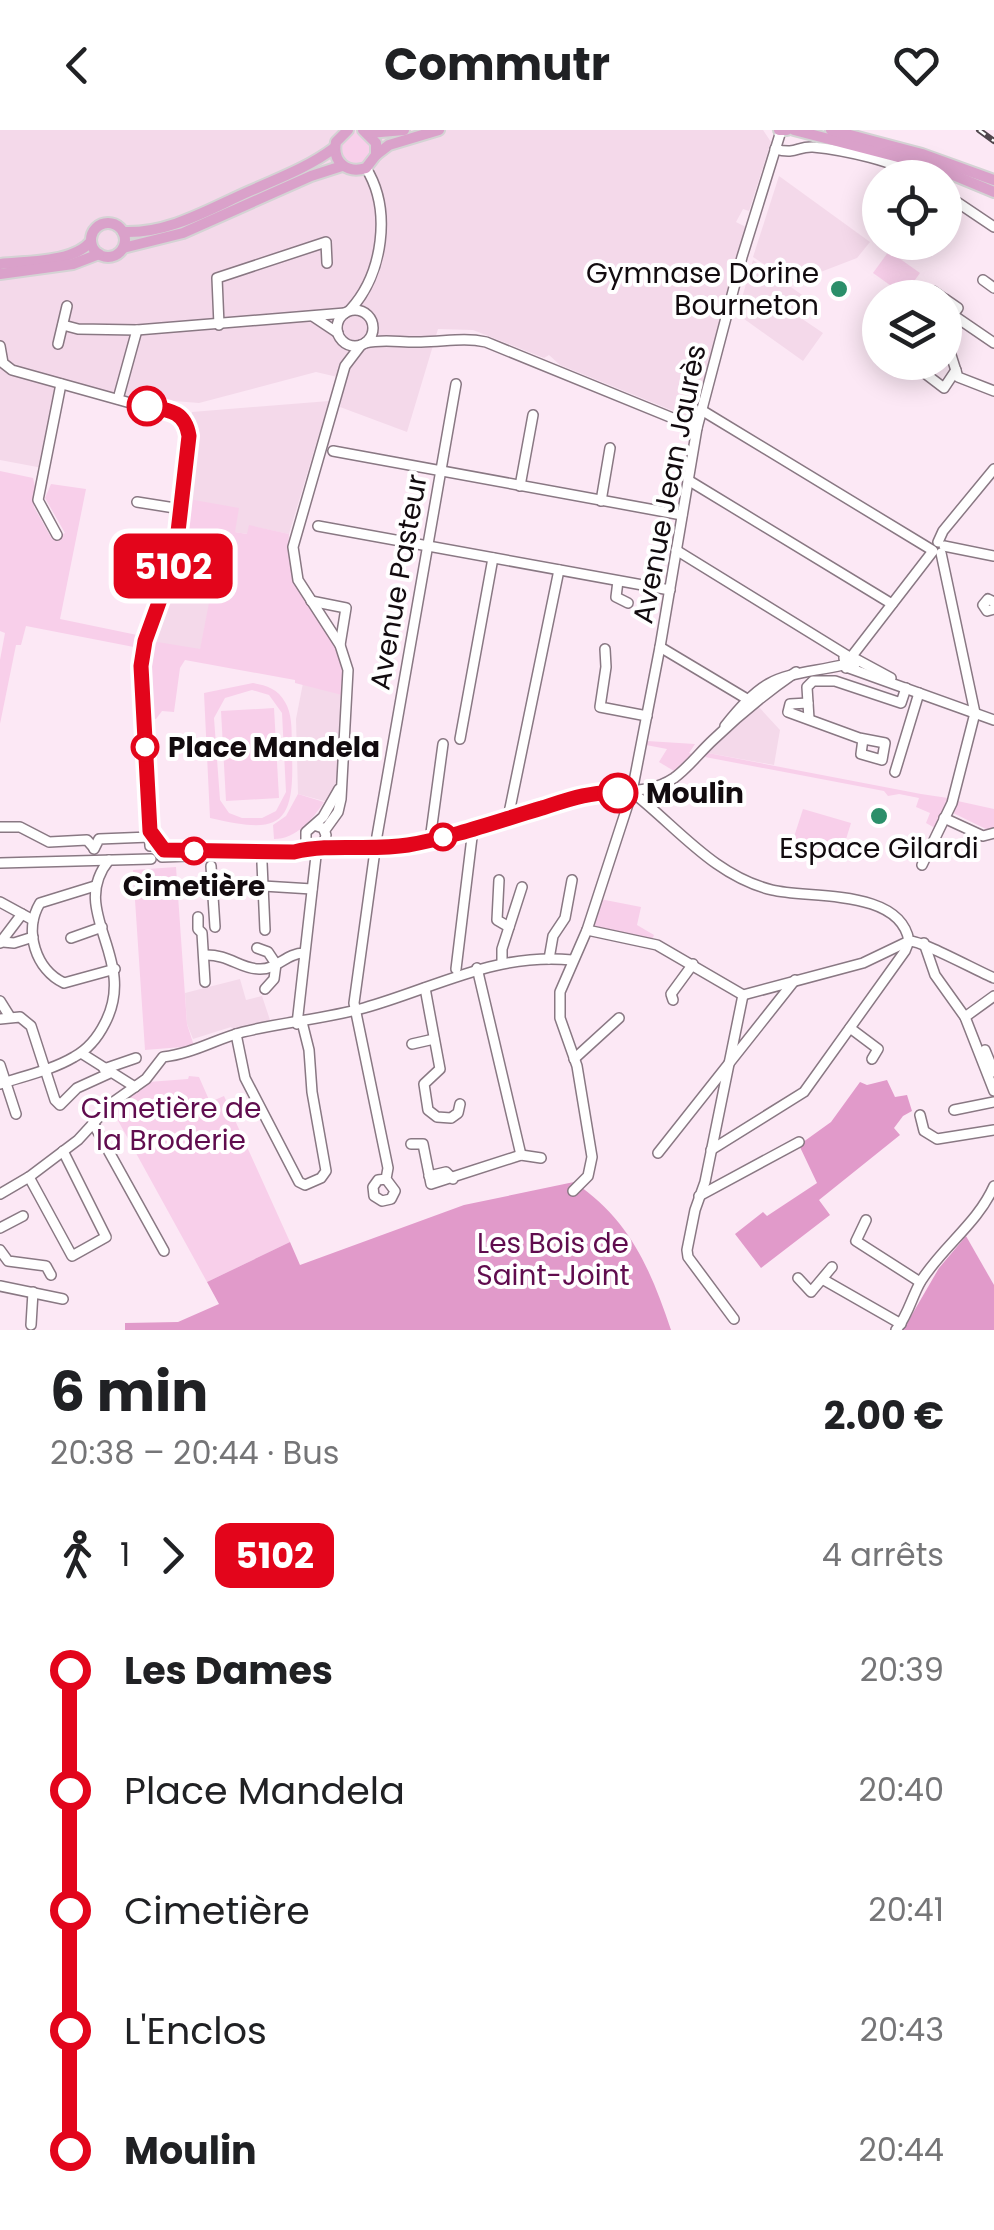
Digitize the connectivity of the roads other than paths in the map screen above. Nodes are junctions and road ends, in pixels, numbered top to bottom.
1 (404, 130) edge
2 (438, 130) edge
3 (785, 130) edge
4 (831, 130) edge
5 (345, 131) edge
6 (366, 131) edge
7 (334, 148) junction
8 (776, 149) junction
9 (376, 155) junction
10 (870, 160) edge
11 (342, 166) junction
12 (366, 168) junction
13 (994, 180) edge
14 (994, 192) edge
15 (962, 205) edge
16 (994, 227) edge
17 (123, 232) junction
18 (91, 241) junction
19 (123, 248) junction
20 (99, 254) junction
21 (327, 263) dead end
22 (0, 264) edge
23 (0, 274) edge
24 (983, 280) dead end
25 (994, 288) edge
26 (366, 292) junction
27 (67, 306) dead end
28 (348, 311) junction
29 (314, 317) junction
30 (371, 318) junction
31 (962, 321) edge
32 (62, 325) junction
33 (219, 325) junction
34 (137, 330) junction
35 (340, 337) junction
36 (396, 339) junction
37 (994, 343) edge
38 (58, 344) dead end
39 (363, 344) junction
40 (0, 346) edge
41 (345, 366) junction
42 (962, 376) edge
43 (60, 384) junction
44 (456, 384) dead end
45 (994, 391) edge
46 (118, 400) junction
47 (703, 411) junction
48 (533, 415) dead end
49 (697, 428) junction
50 (610, 448) dead end
51 (333, 451) dead end
52 (994, 469) edge
53 (440, 471) junction
54 (688, 480) junction
55 (520, 486) junction
56 (601, 500) junction
57 (137, 502) dead end
58 (181, 509) junction
59 (682, 516) junction
60 (318, 526) dead end
61 (57, 535) dead end
62 (427, 546) junction
63 (938, 549) junction
64 (676, 550) junction
65 (994, 556) edge
66 (493, 558) junction
67 (559, 570) junction
68 (618, 581) junction
69 (670, 590) junction
70 (311, 601) junction
71 (628, 603) dead end
72 (892, 604) junction
73 (340, 644) junction
74 (660, 646) junction
75 (605, 649) dead end
76 (849, 660) junction
77 (906, 688) junction
78 (919, 693) junction
79 (752, 702) junction
80 (808, 704) junction
81 (975, 714) junction
82 (647, 716) junction
83 (809, 719) junction
84 (994, 720) edge
85 (863, 739) dead end
86 (460, 740) dead end
87 (443, 744) dead end
88 (896, 772) dead end
89 (632, 792) junction
90 (511, 818) junction
91 (944, 818) junction
92 (0, 827) edge
93 (473, 829) junction
94 (988, 834) edge
95 (317, 839) junction
96 (430, 840) junction
97 (154, 847) junction
98 (376, 847) junction
99 (94, 855) junction
100 (0, 860) edge
101 (109, 860) junction
102 (262, 863) dead end
103 (922, 865) dead end
104 (211, 866) dead end
105 (99, 874) junction
106 (499, 880) dead end
107 (572, 880) dead end
108 (95, 886) junction
109 (263, 886) junction
110 (522, 887) dead end
111 (212, 888) junction
112 (312, 889) junction
113 (178, 890) dead end
114 (0, 902) edge
115 (496, 909) junction
116 (514, 912) junction
117 (22, 914) junction
118 (198, 916) dead end
119 (33, 920) junction
120 (214, 926) dead end
121 (102, 927) junction
122 (510, 927) junction
123 (264, 930) dead end
124 (587, 930) junction
125 (33, 936) junction
126 (71, 938) dead end
127 (909, 941) junction
128 (2, 942) edge
129 (924, 943) junction
130 (257, 948) dead end
131 (304, 954) junction
132 (204, 955) junction
133 (548, 959) junction
134 (572, 960) junction
135 (502, 962) junction
136 (276, 964) junction
137 (693, 964) junction
138 (456, 968) dead end
139 (477, 968) junction
140 (115, 970) junction
141 (994, 978) edge
142 (795, 980) junction
143 (205, 982) dead end
144 (424, 988) junction
145 (265, 989) dead end
146 (669, 995) dead end
147 (743, 995) junction
148 (994, 996) edge
149 (0, 1001) edge
150 (355, 1010) junction
151 (965, 1017) junction
152 (5, 1018) edge
153 (619, 1018) dead end
154 (299, 1023) junction
155 (850, 1028) junction
156 (236, 1034) junction
157 (434, 1039) junction
158 (976, 1042) junction
159 (412, 1044) dead end
160 (80, 1053) junction
161 (136, 1058) dead end
162 (574, 1059) junction
163 (872, 1059) dead end
164 (729, 1064) junction
165 (0, 1065) edge
166 (46, 1070) junction
167 (107, 1071) junction
168 (994, 1072) edge
169 (3, 1083) edge
170 (135, 1087) junction
171 (994, 1091) edge
172 (994, 1102) edge
173 (460, 1104) dead end
174 (954, 1110) dead end
175 (16, 1114) dead end
176 (920, 1115) dead end
177 (456, 1116) junction
178 (92, 1124) junction
179 (466, 1125) dead end
180 (994, 1130) edge
181 (799, 1142) dead end
182 (411, 1144) dead end
183 (711, 1150) junction
184 (63, 1151) junction
185 (658, 1154) dead end
186 (521, 1155) junction
187 (541, 1158) dead end
188 (29, 1177) junction
189 (386, 1179) dead end
190 (994, 1186) edge
191 (573, 1191) dead end
192 (1, 1192) edge
193 (699, 1196) junction
194 (983, 1208) junction
195 (22, 1216) dead end
196 (994, 1218) edge
197 (866, 1220) dead end
198 (0, 1228) edge
199 (0, 1250) edge
200 (164, 1251) dead end
201 (832, 1267) dead end
202 (51, 1275) dead end
203 (798, 1278) dead end
204 (824, 1280) junction
205 (920, 1282) junction
206 (0, 1286) edge
207 (32, 1292) junction
208 (63, 1299) dead end
209 (734, 1319) dead end
210 (31, 1326) dead end
211 (898, 1327) edge

1 - 6 main road
2 - 9 main road
3 - 8 street, Avenue Jean Jaurès
3 - 14 main road
4 - 13 main road
5 - 7 main road
6 - 9 main road
7 - 11 main road
7 - 17 main road
8 - 10 street
8 - 47 street, Avenue Jean Jaurès
9 - 12 main road
11 - 12 main road
11 - 19 main road
12 - 26 street
15 - 16 street
17 - 18 main road
17 - 19 main road
18 - 20 main road
18 - 22 main road
19 - 20 main road
20 - 23 main road
21 - 33 street
24 - 25 street
26 - 28 street
26 - 30 street
27 - 32 street
28 - 29 street
28 - 30 street
28 - 35 street
29 - 33 street
29 - 35 street
30 - 36 street
30 - 39 street
31 - 37 street
32 - 34 street
32 - 38 street
33 - 34 street
34 - 46 street
35 - 39 street
35 - 41 street
36 - 39 street
36 - 49 street
39 - 41 street
40 - 43 street
41 - 70 street
42 - 45 street
43 - 46 street
43 - 61 street
44 - 53 street, Avenue Pasteur
46 - 58 street
47 - 49 street, Avenue Jean Jaurès
47 - 63 street
48 - 55 street
49 - 54 street, Avenue Jean Jaurès
50 - 56 street
51 - 53 street
52 - 63 street
53 - 55 street
53 - 62 street, Avenue Pasteur
54 - 59 street, Avenue Jean Jaurès
54 - 72 street
55 - 56 street
56 - 59 street
57 - 58 street
58 - 97 street
59 - 64 street, Avenue Jean Jaurès
60 - 62 street
62 - 66 street
62 - 98 street, Avenue Pasteur
63 - 65 street
63 - 72 street
63 - 81 street
64 - 69 street, Avenue Jean Jaurès
64 - 76 street
66 - 67 street
66 - 86 street
67 - 68 street
67 - 90 street
68 - 69 street
68 - 71 street
69 - 74 street, Avenue Jean Jaurès
70 - 73 street
70 - 73 street
72 - 76 street
73 - 95 street
74 - 79 street
74 - 82 street, Avenue Jean Jaurès
75 - 82 street
76 - 77 street
76 - 79 street
77 - 78 street
77 - 80 street
78 - 81 street
78 - 88 street
79 - 89 street
80 - 83 street
80 - 83 street
81 - 84 street
81 - 91 street
82 - 89 street, Avenue Jean Jaurès
83 - 85 street
87 - 96 street
89 - 90 street
89 - 124 street, Avenue Jean Jaurès
89 - 127 street
90 - 93 street
91 - 94 street
91 - 103 street
92 - 99 street
93 - 96 street
93 - 138 street
95 - 97 street
95 - 98 street
95 - 112 street
96 - 98 street
97 - 99 street
97 - 99 street
97 - 101 street
98 - 150 street, Avenue Pasteur
99 - 100 street
99 - 101 street
99 - 105 street
101 - 105 street
102 - 109 street
104 - 111 street
105 - 108 street
106 - 115 street
107 - 133 street
108 - 119 street
108 - 121 street
109 - 111 street
109 - 112 street
109 - 123 street
110 - 116 street
111 - 113 street
111 - 120 street
112 - 131 street
114 - 117 street
115 - 116 street
115 - 122 street
116 - 122 street
117 - 119 street
117 - 128 street
118 - 132 street
119 - 125 street
121 - 126 street
121 - 140 street
122 - 135 street
124 - 134 street, Avenue Jean Jaurès
124 - 137 street
125 - 128 street
125 - 140 street
127 - 129 street
127 - 142 street
127 - 155 street
129 - 141 street
129 - 151 street
130 - 136 street
131 - 136 street
131 - 154 street
132 - 136 street
132 - 143 street
133 - 134 street
133 - 135 street
134 - 162 street, Avenue Jean Jaurès
135 - 139 street
136 - 145 street
137 - 146 street
137 - 147 street
139 - 144 street
139 - 186 street
140 - 160 street
142 - 147 street
142 - 164 street
144 - 150 street
144 - 157 street
147 - 164 street
148 - 151 street
149 - 152 street
150 - 154 street
150 - 189 street, Avenue Pasteur
151 - 158 street
152 - 166 street
153 - 162 street
154 - 156 street
154 - 156 street
155 - 163 street
155 - 183 street
156 - 170 street
157 - 159 street
157 - 177 street
158 - 168 street
158 - 171 street
160 - 166 street
160 - 167 street
161 - 167 street
162 - 191 street, Avenue Jean Jaurès
164 - 183 street
164 - 185 street
165 - 169 street
166 - 167 street
166 - 169 street
167 - 170 street
169 - 175 street
170 - 178 street
172 - 174 street
173 - 177 street
176 - 180 street
177 - 179 street
178 - 184 street
178 - 200 street
181 - 193 street
182 - 186 street
183 - 193 street
184 - 188 street
184 - 188 street
186 - 187 street
188 - 192 street
190 - 194 street
193 - 209 street
194 - 196 street
194 - 205 street
195 - 198 street
197 - 205 street
199 - 202 street
201 - 204 street
203 - 204 street
204 - 211 street
205 - 211 street
206 - 207 street
207 - 208 street
207 - 210 street

